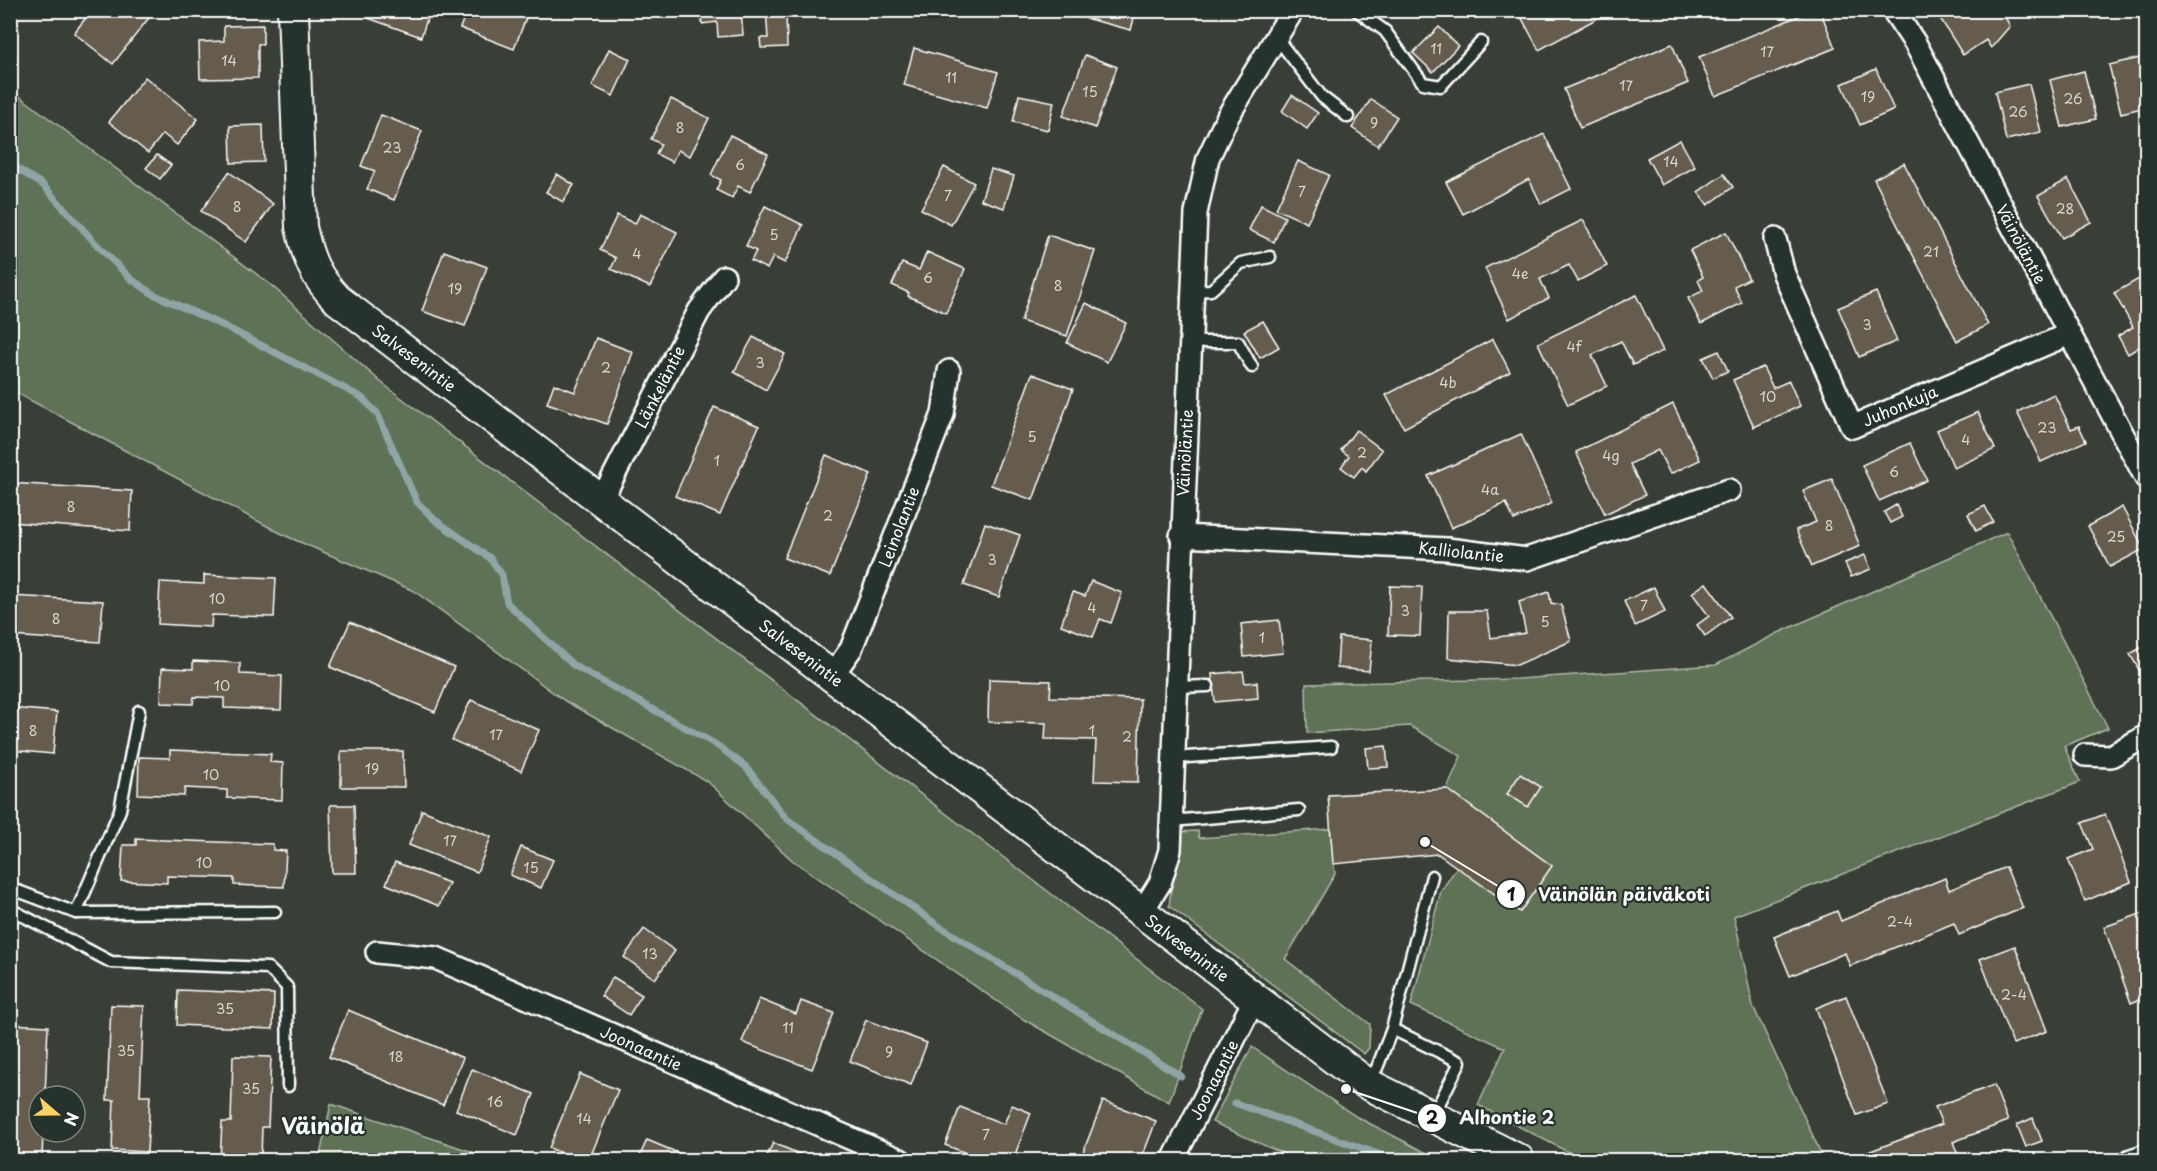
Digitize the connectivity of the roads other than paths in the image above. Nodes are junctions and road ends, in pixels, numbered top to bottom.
1 (293, 10) edge
2 (1293, 10) edge
3 (1356, 10) edge
4 (1893, 10) edge
5 (1276, 37) junction
6 (1481, 42) dead end
7 (1348, 117) dead end
8 (1775, 239) dead end
9 (1270, 257) dead end
10 (724, 277) dead end
11 (1192, 291) junction
12 (2069, 334) junction
13 (1190, 342) junction
14 (1252, 367) dead end
15 (949, 371) dead end
16 (2146, 478) edge
17 (1729, 490) dead end
18 (599, 499) junction
19 (1181, 536) junction
20 (831, 677) junction
21 (1208, 686) dead end
22 (1176, 687) junction
23 (139, 711) dead end
24 (2146, 736) edge
25 (1331, 747) dead end
26 (2085, 755) dead end
27 (1173, 758) junction
28 (1299, 810) dead end
29 (1171, 820) junction
30 (1432, 876) dead end
31 (10, 888) edge
32 (10, 909) edge
33 (275, 912) dead end
34 (1141, 912) junction
35 (76, 913) junction
36 (377, 952) dead end
37 (1254, 1000) junction
38 (1392, 1029) junction
39 (1366, 1083) junction
40 (288, 1086) dead end
41 (1432, 1117) junction
42 (2146, 1155) edge
43 (900, 1161) edge
44 (1173, 1161) edge
45 (1519, 1161) edge
46 (2131, 1161) edge

1 - 18 street, Salvesenintie
2 - 5 street, Väinöläntie
3 - 6 lane
4 - 12 street, Väinöläntie
5 - 7 lane
5 - 11 street, Väinöläntie
8 - 12 street, Juhonkuja
9 - 11 lane
10 - 18 street, Länkeläntie
11 - 13 street, Väinöläntie
12 - 16 street, Väinöläntie
13 - 14 lane
13 - 19 street, Väinöläntie
15 - 20 street, Leinolantie
17 - 19 street, Kalliolantie
18 - 20 street, Salvesenintie
19 - 22 street, Väinöläntie
20 - 34 street, Salvesenintie
21 - 22 lane
22 - 27 street, Väinöläntie
23 - 35 lane
24 - 26 street
25 - 27 lane
27 - 29 street, Väinöläntie
28 - 29 lane
29 - 34 street, Väinöläntie
30 - 38 lane
31 - 35 lane
32 - 40 lane
33 - 35 lane
34 - 37 street, Salvesenintie
36 - 43 street, Joonaantie
37 - 39 street, Salvesenintie
37 - 44 street, Joonaantie
38 - 39 lane
38 - 41 lane
39 - 41 street, Salvesenintie
41 - 45 street, Salvesenintie
42 - 46 street

